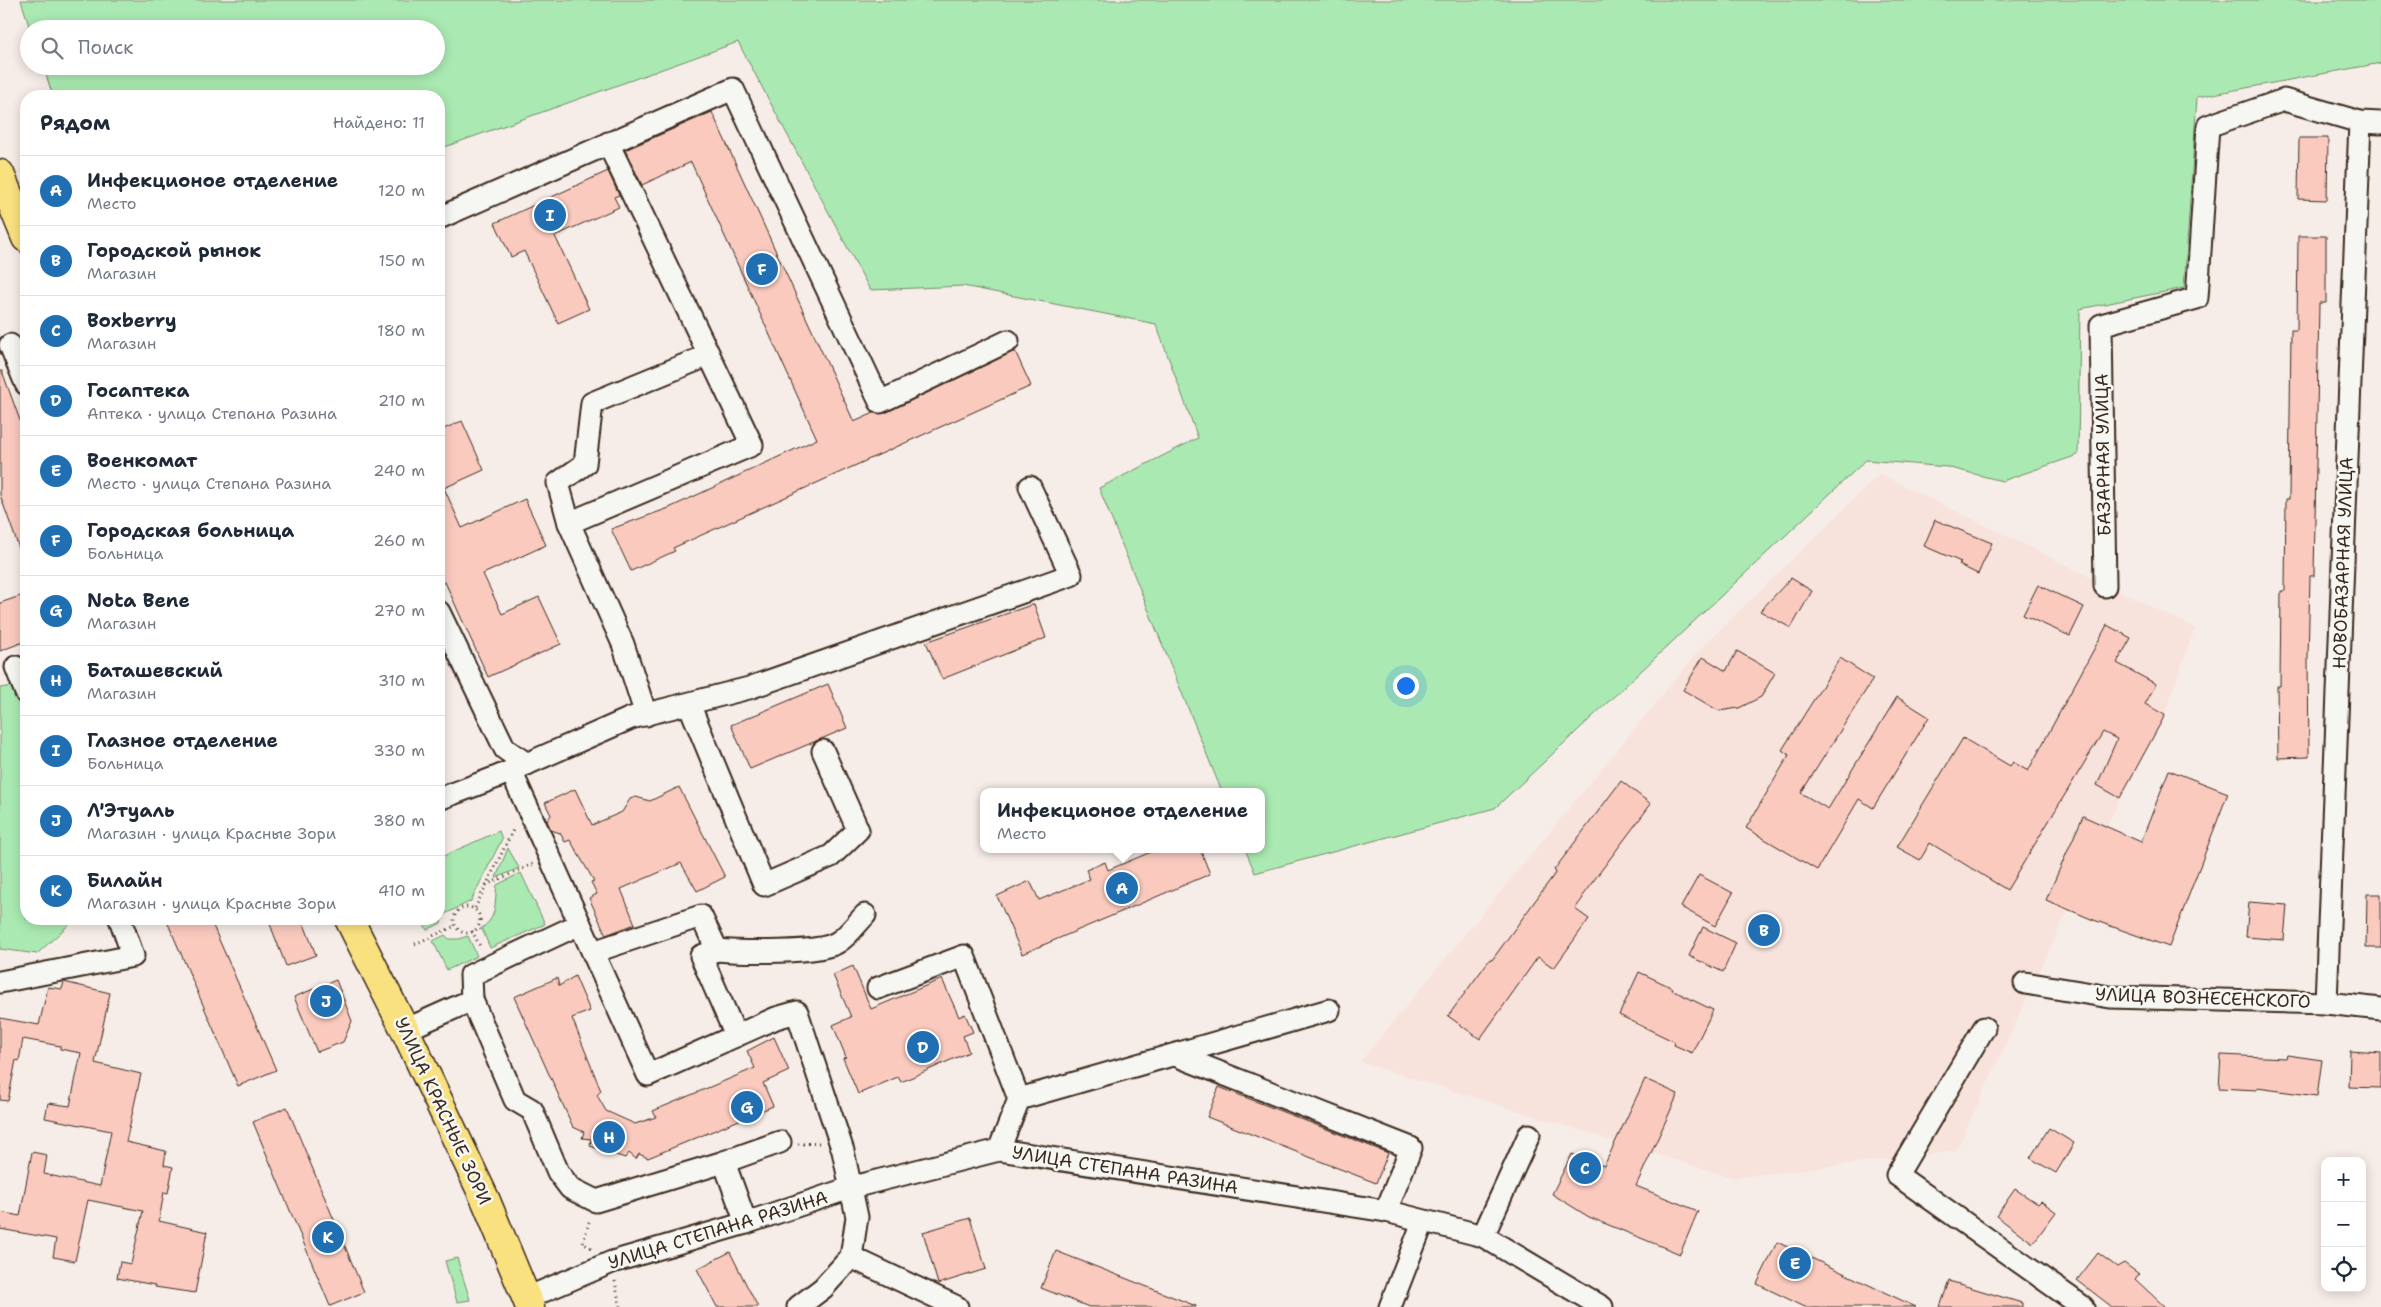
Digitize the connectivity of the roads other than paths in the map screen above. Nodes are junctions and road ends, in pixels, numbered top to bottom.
1 (2360, 122) junction
2 (2381, 123) edge
3 (608, 143) junction
4 (0, 174) edge
5 (445, 215) edge
6 (20, 223) edge
7 (1008, 341) dead end
8 (12, 344) edge
9 (709, 355) junction
10 (20, 367) edge
11 (1030, 487) dead end
12 (569, 523) junction
13 (2105, 586) dead end
14 (445, 625) edge
15 (14, 668) edge
16 (20, 680) edge
17 (689, 704) junction
18 (646, 715) junction
19 (823, 751) dead end
20 (519, 767) junction
21 (445, 797) edge
22 (865, 915) dead end
23 (580, 924) junction
24 (122, 925) edge
25 (351, 925) edge
26 (716, 950) junction
27 (593, 952) junction
28 (0, 982) edge
29 (2025, 983) dead end
30 (878, 988) dead end
31 (472, 1000) junction
32 (2326, 1003) junction
33 (2381, 1009) edge
34 (1329, 1010) dead end
35 (1984, 1028) dead end
36 (405, 1030) junction
37 (736, 1036) junction
38 (1175, 1055) junction
39 (1019, 1099) junction
40 (1529, 1135) dead end
41 (780, 1142) road end
42 (999, 1150) junction
43 (724, 1162) junction
44 (853, 1187) junction
45 (1386, 1211) junction
46 (1423, 1222) junction
47 (746, 1223) junction
48 (1483, 1236) junction
49 (851, 1257) junction
50 (528, 1302) edge
51 (798, 1307) edge
52 (956, 1307) edge
53 (1390, 1307) edge
54 (1602, 1307) edge
55 (2083, 1307) edge

1 - 2 street
1 - 13 street, БАЗАРНАЯ УЛИЦА
1 - 32 street, НОВОБАЗАРНАЯ УЛИЦА
3 - 5 street
3 - 7 street
3 - 9 street
4 - 6 main road
8 - 10 street
9 - 12 street
9 - 12 street
11 - 17 street
12 - 18 street
14 - 20 street
15 - 16 street
17 - 18 street
17 - 19 street
18 - 20 street
20 - 21 street
20 - 23 street
22 - 26 street
23 - 27 street
23 - 31 street
24 - 28 street
25 - 36 main road, УЛИЦА КРАСНЫЕ ЗОРИ
26 - 27 street
26 - 37 street
27 - 37 street
29 - 32 street, УЛИЦА ВОЗНЕСЕНСКОГО
30 - 39 street
31 - 36 street
31 - 43 street
32 - 33 street, УЛИЦА ВОЗНЕСЕНСКОГО
34 - 38 street
35 - 55 street
36 - 50 main road, УЛИЦА КРАСНЫЕ ЗОРИ
37 - 44 street
38 - 39 street
38 - 45 street
39 - 42 street
40 - 48 street
41 - 43 street
42 - 44 street, УЛИЦА СТЕПАНА РАЗИНА
42 - 45 street, УЛИЦА СТЕПАНА РАЗИНА
43 - 47 street
44 - 47 street, УЛИЦА СТЕПАНА РАЗИНА
44 - 49 street
45 - 46 street, УЛИЦА СТЕПАНА РАЗИНА
46 - 48 street, УЛИЦА СТЕПАНА РАЗИНА
46 - 53 street
47 - 50 street, УЛИЦА СТЕПАНА РАЗИНА
48 - 54 street, УЛИЦА СТЕПАНА РАЗИНА
49 - 51 street
49 - 52 street

